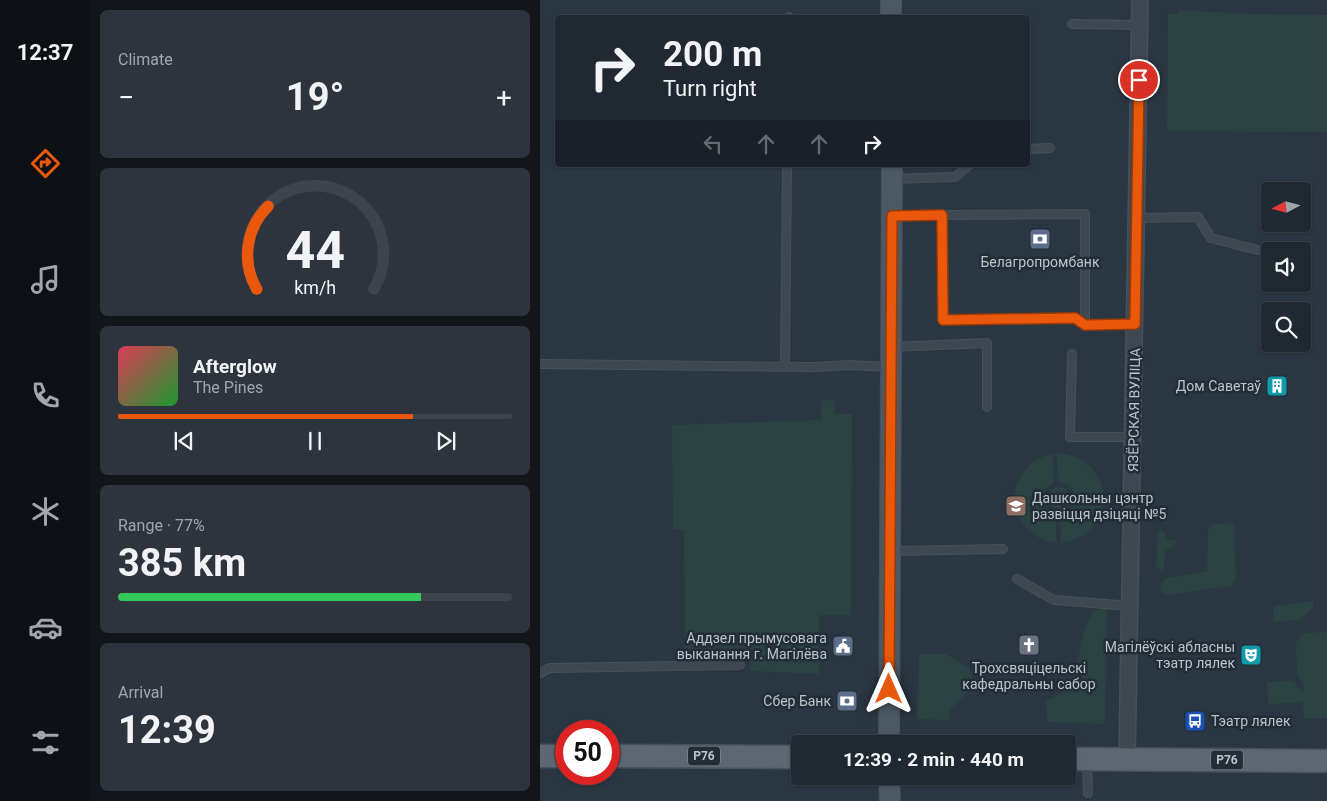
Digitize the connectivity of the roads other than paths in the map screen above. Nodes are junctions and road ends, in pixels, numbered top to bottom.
1 (891, 0) edge
2 (1140, 0) edge
3 (891, 15) edge
4 (1072, 24) dead end
5 (1140, 25) junction
6 (1050, 148) dead end
7 (1030, 149) edge
8 (787, 167) edge
9 (967, 167) edge
10 (893, 172) edge
11 (942, 215) junction
12 (892, 216) junction
13 (1137, 218) junction
14 (1261, 251) edge
15 (1135, 324) junction
16 (1085, 325) junction
17 (892, 347) junction
18 (1072, 354) dead end
19 (540, 364) edge
20 (785, 367) junction
21 (891, 367) junction
22 (987, 407) dead end
23 (1133, 438) junction
24 (1003, 549) dead end
25 (890, 551) junction
26 (1017, 578) dead end
27 (1131, 606) junction
28 (740, 664) dead end
29 (540, 673) edge
30 (889, 735) edge
31 (540, 756) edge
32 (555, 756) edge
33 (620, 756) edge
34 (791, 756) edge
35 (1077, 759) edge
36 (1127, 760) junction
37 (1327, 761) edge
38 (889, 785) edge
39 (1088, 793) dead end
40 (890, 801) edge

1 - 3 main road
2 - 5 street, ЯЗЁРСКАЯ ВУЛІЦА
4 - 5 lane
5 - 13 street, ЯЗЁРСКАЯ ВУЛІЦА
6 - 7 lane
8 - 20 lane
9 - 10 lane
10 - 12 main road
11 - 12 lane
11 - 16 lane
11 - 16 lane
12 - 17 main road
13 - 14 lane
13 - 15 street, ЯЗЁРСКАЯ ВУЛІЦА
15 - 16 lane
15 - 23 street, ЯЗЁРСКАЯ ВУЛІЦА
17 - 21 main road
17 - 22 lane
18 - 23 lane
19 - 20 lane
20 - 21 lane
21 - 25 main road
23 - 27 street, ЯЗЁРСКАЯ ВУЛІЦА
24 - 25 lane
25 - 30 main road
26 - 27 lane
27 - 36 street, ЯЗЁРСКАЯ ВУЛІЦА
28 - 29 lane
31 - 32 main road
33 - 34 main road, Р76
35 - 36 main road, Р76
35 - 39 lane
36 - 37 main road, Р76
38 - 40 main road

